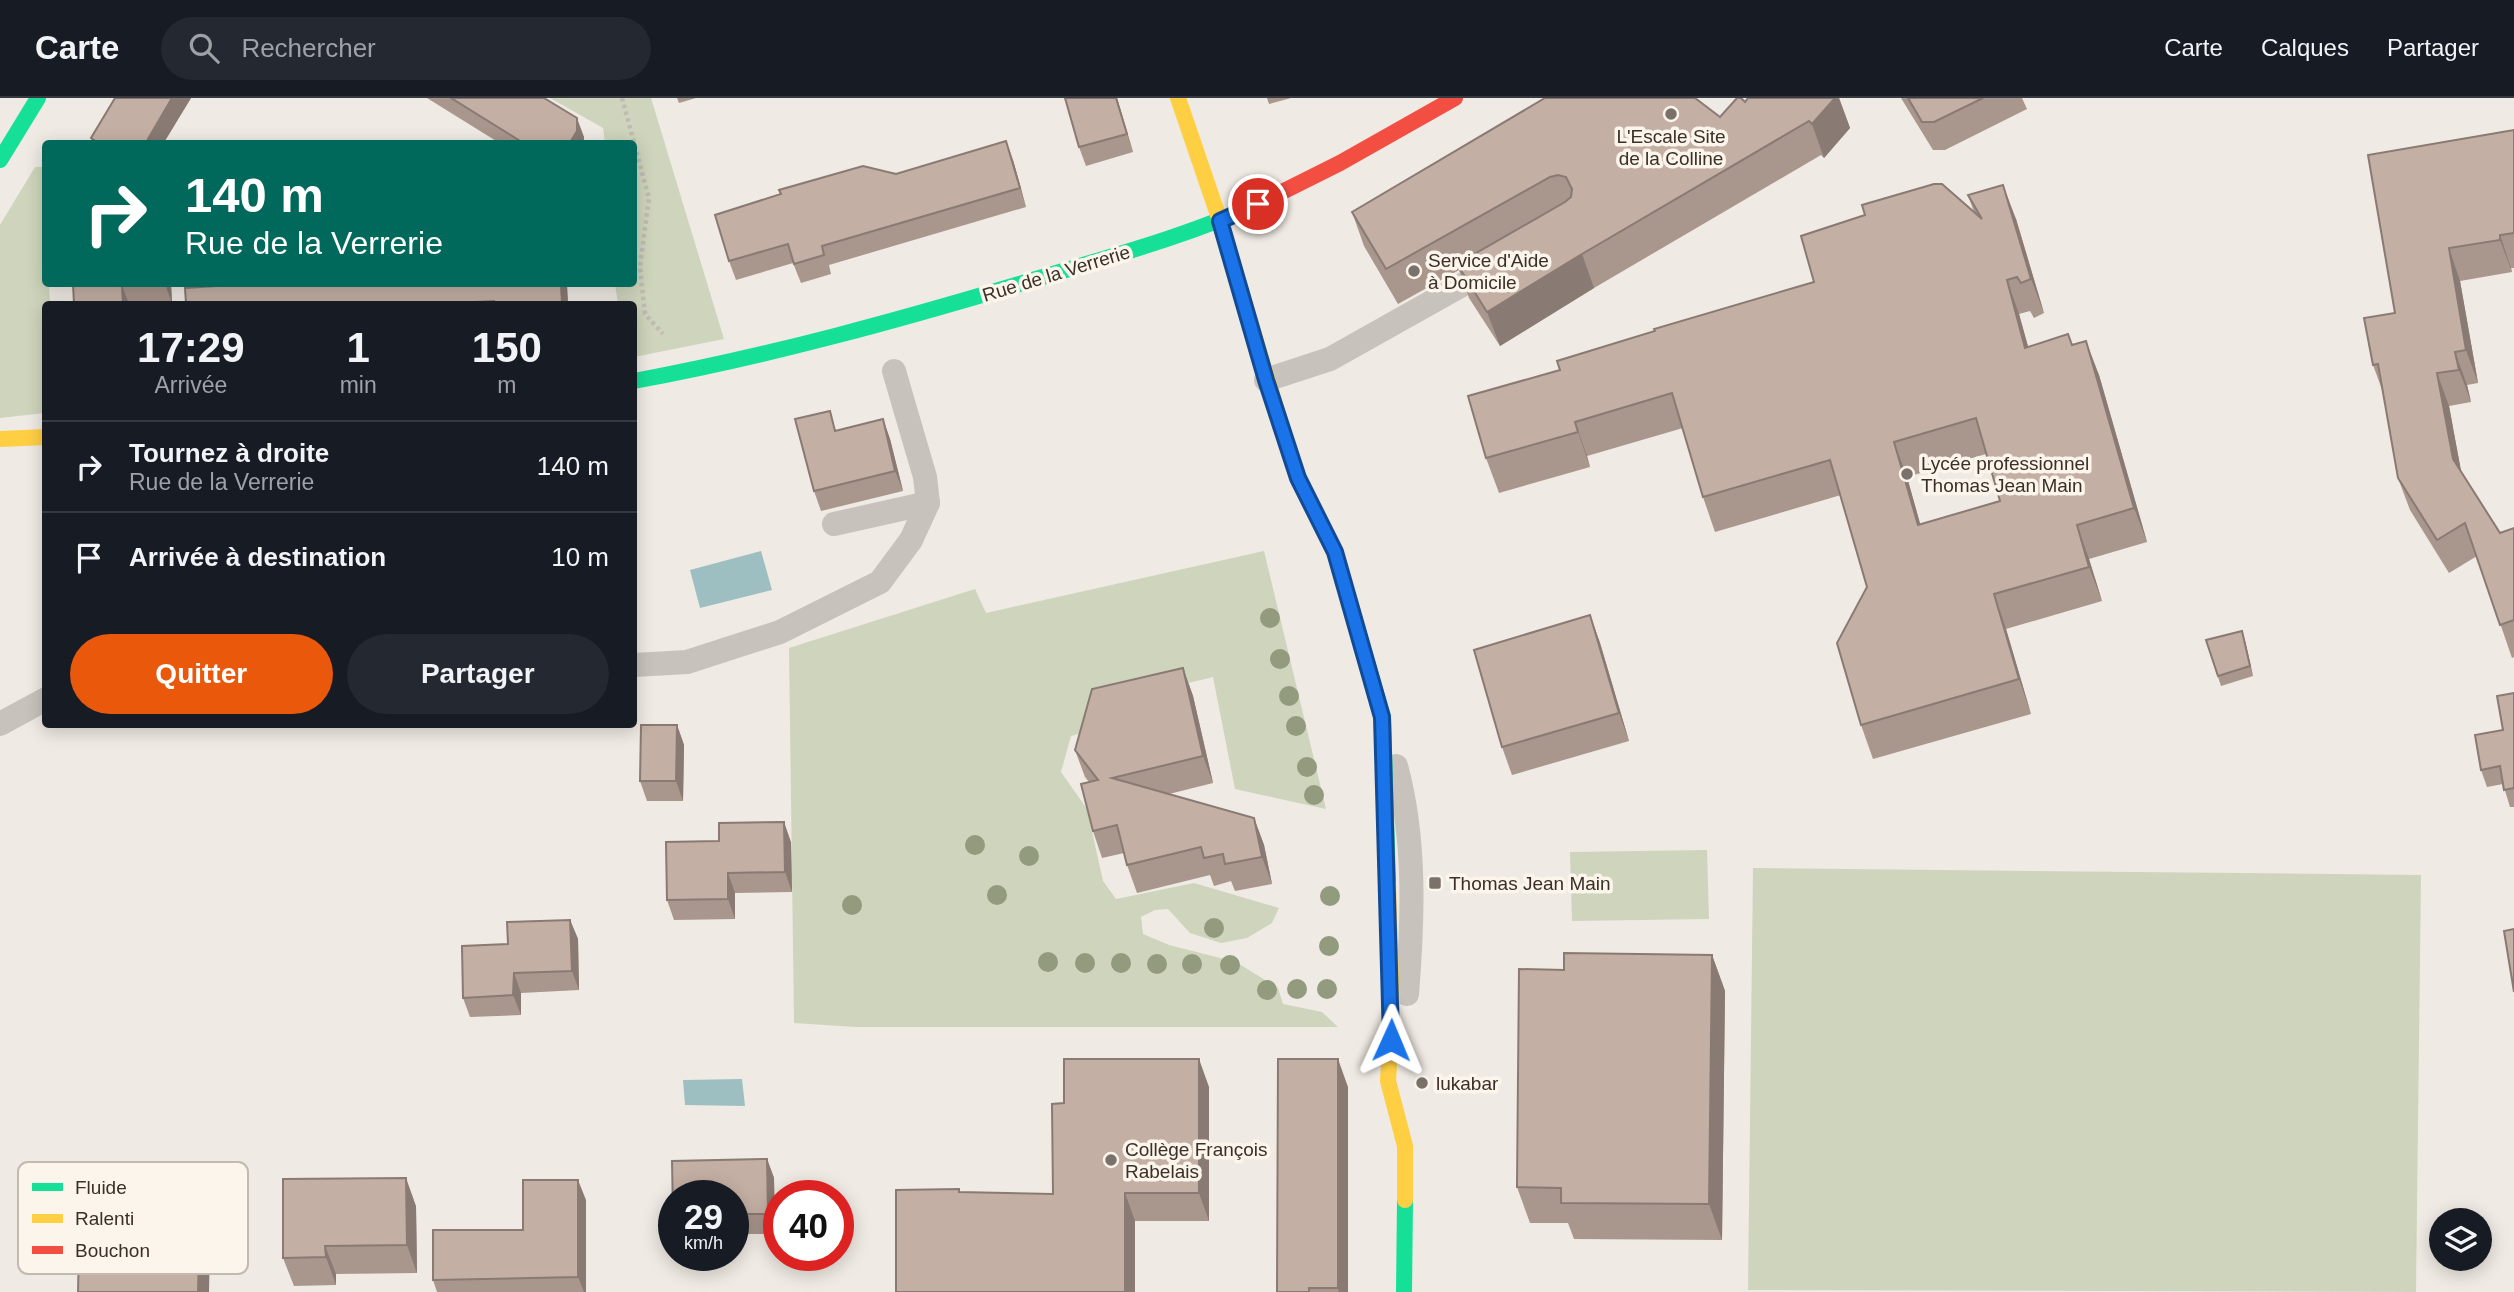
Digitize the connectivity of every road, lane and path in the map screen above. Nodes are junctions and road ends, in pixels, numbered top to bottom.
1 (38, 98) edge
2 (622, 98) edge
3 (1178, 98) edge
4 (1455, 98) edge
5 (633, 140) edge
6 (637, 154) edge
7 (0, 160) edge
8 (1220, 221) junction
9 (1510, 258) edge
10 (697, 370) junction
11 (894, 371) dead end
12 (1266, 380) junction
13 (637, 381) edge
14 (42, 437) edge
15 (0, 439) edge
16 (928, 503) junction
17 (834, 524) dead end
18 (637, 665) edge
19 (42, 701) edge
20 (1382, 717) joint
21 (0, 724) edge
22 (1392, 1015) joint
23 (1404, 1292) edge

1 - 7 street
2 - 5 path
3 - 8 street
4 - 8 street, Rue de la Verrerie
6 - 10 path
8 - 10 street, Rue de la Verrerie
8 - 12 street
9 - 12 lane
10 - 13 street, Rue de la Verrerie
11 - 16 lane
12 - 20 street
14 - 15 street
16 - 17 lane
16 - 18 lane
19 - 21 lane
20 - 22 lane
22 - 23 street

